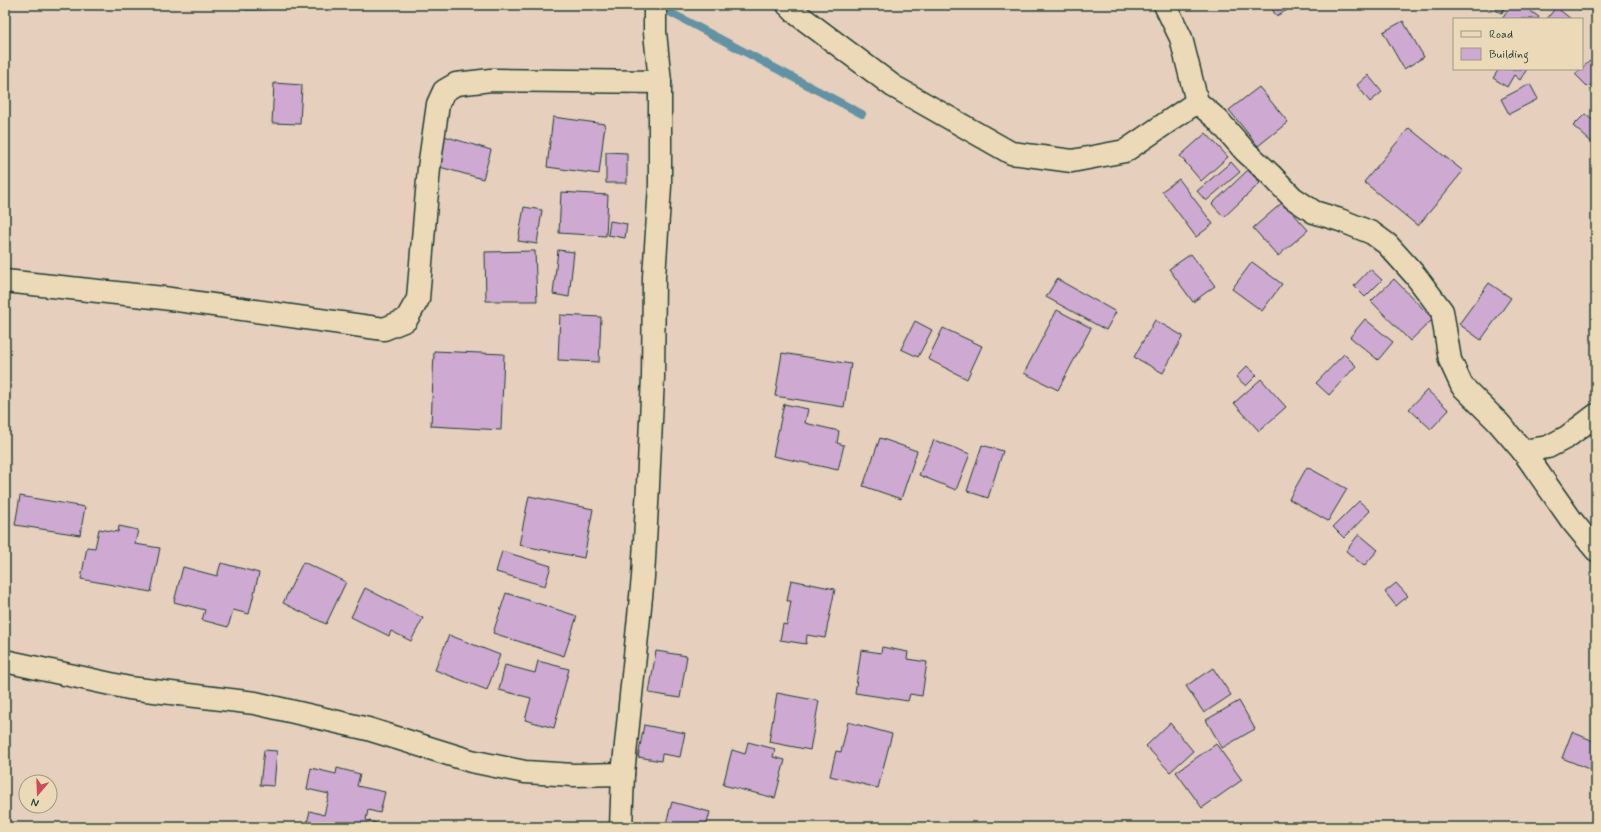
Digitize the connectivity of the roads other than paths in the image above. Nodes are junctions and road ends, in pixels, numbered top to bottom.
1 (655, 5) edge
2 (788, 5) edge
3 (1165, 5) edge
4 (660, 82) junction
5 (1196, 102) junction
6 (5, 281) edge
7 (1596, 415) edge
8 (1523, 451) junction
9 (1596, 550) edge
10 (5, 661) edge
11 (623, 774) junction
12 (621, 827) edge

1 - 4 street
2 - 5 street
3 - 5 street
4 - 6 street
4 - 11 street
5 - 8 street
7 - 8 street
8 - 9 street
10 - 11 street
11 - 12 street

